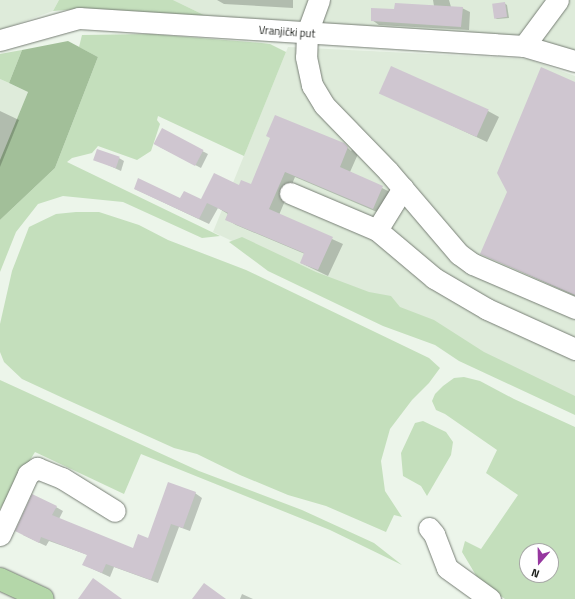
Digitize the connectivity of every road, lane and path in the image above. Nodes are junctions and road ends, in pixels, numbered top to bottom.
1 (319, 0) edge
2 (558, 0) edge
3 (307, 33) junction
4 (0, 40) edge
5 (524, 46) junction
6 (575, 61) edge
7 (403, 188) junction
8 (290, 193) dead end
9 (377, 230) junction
10 (575, 308) edge
11 (575, 349) edge
12 (115, 511) dead end
13 (429, 528) dead end
14 (0, 535) edge
15 (0, 579) edge
16 (43, 599) edge
17 (490, 599) edge

1 - 3 street
2 - 5 street
3 - 4 street, Vranjički put
3 - 5 street, Vranjički put
3 - 7 street
5 - 6 street, Vranjički put
7 - 9 street
7 - 10 street
8 - 9 street
9 - 11 street
12 - 14 street
13 - 17 street
15 - 16 main road

